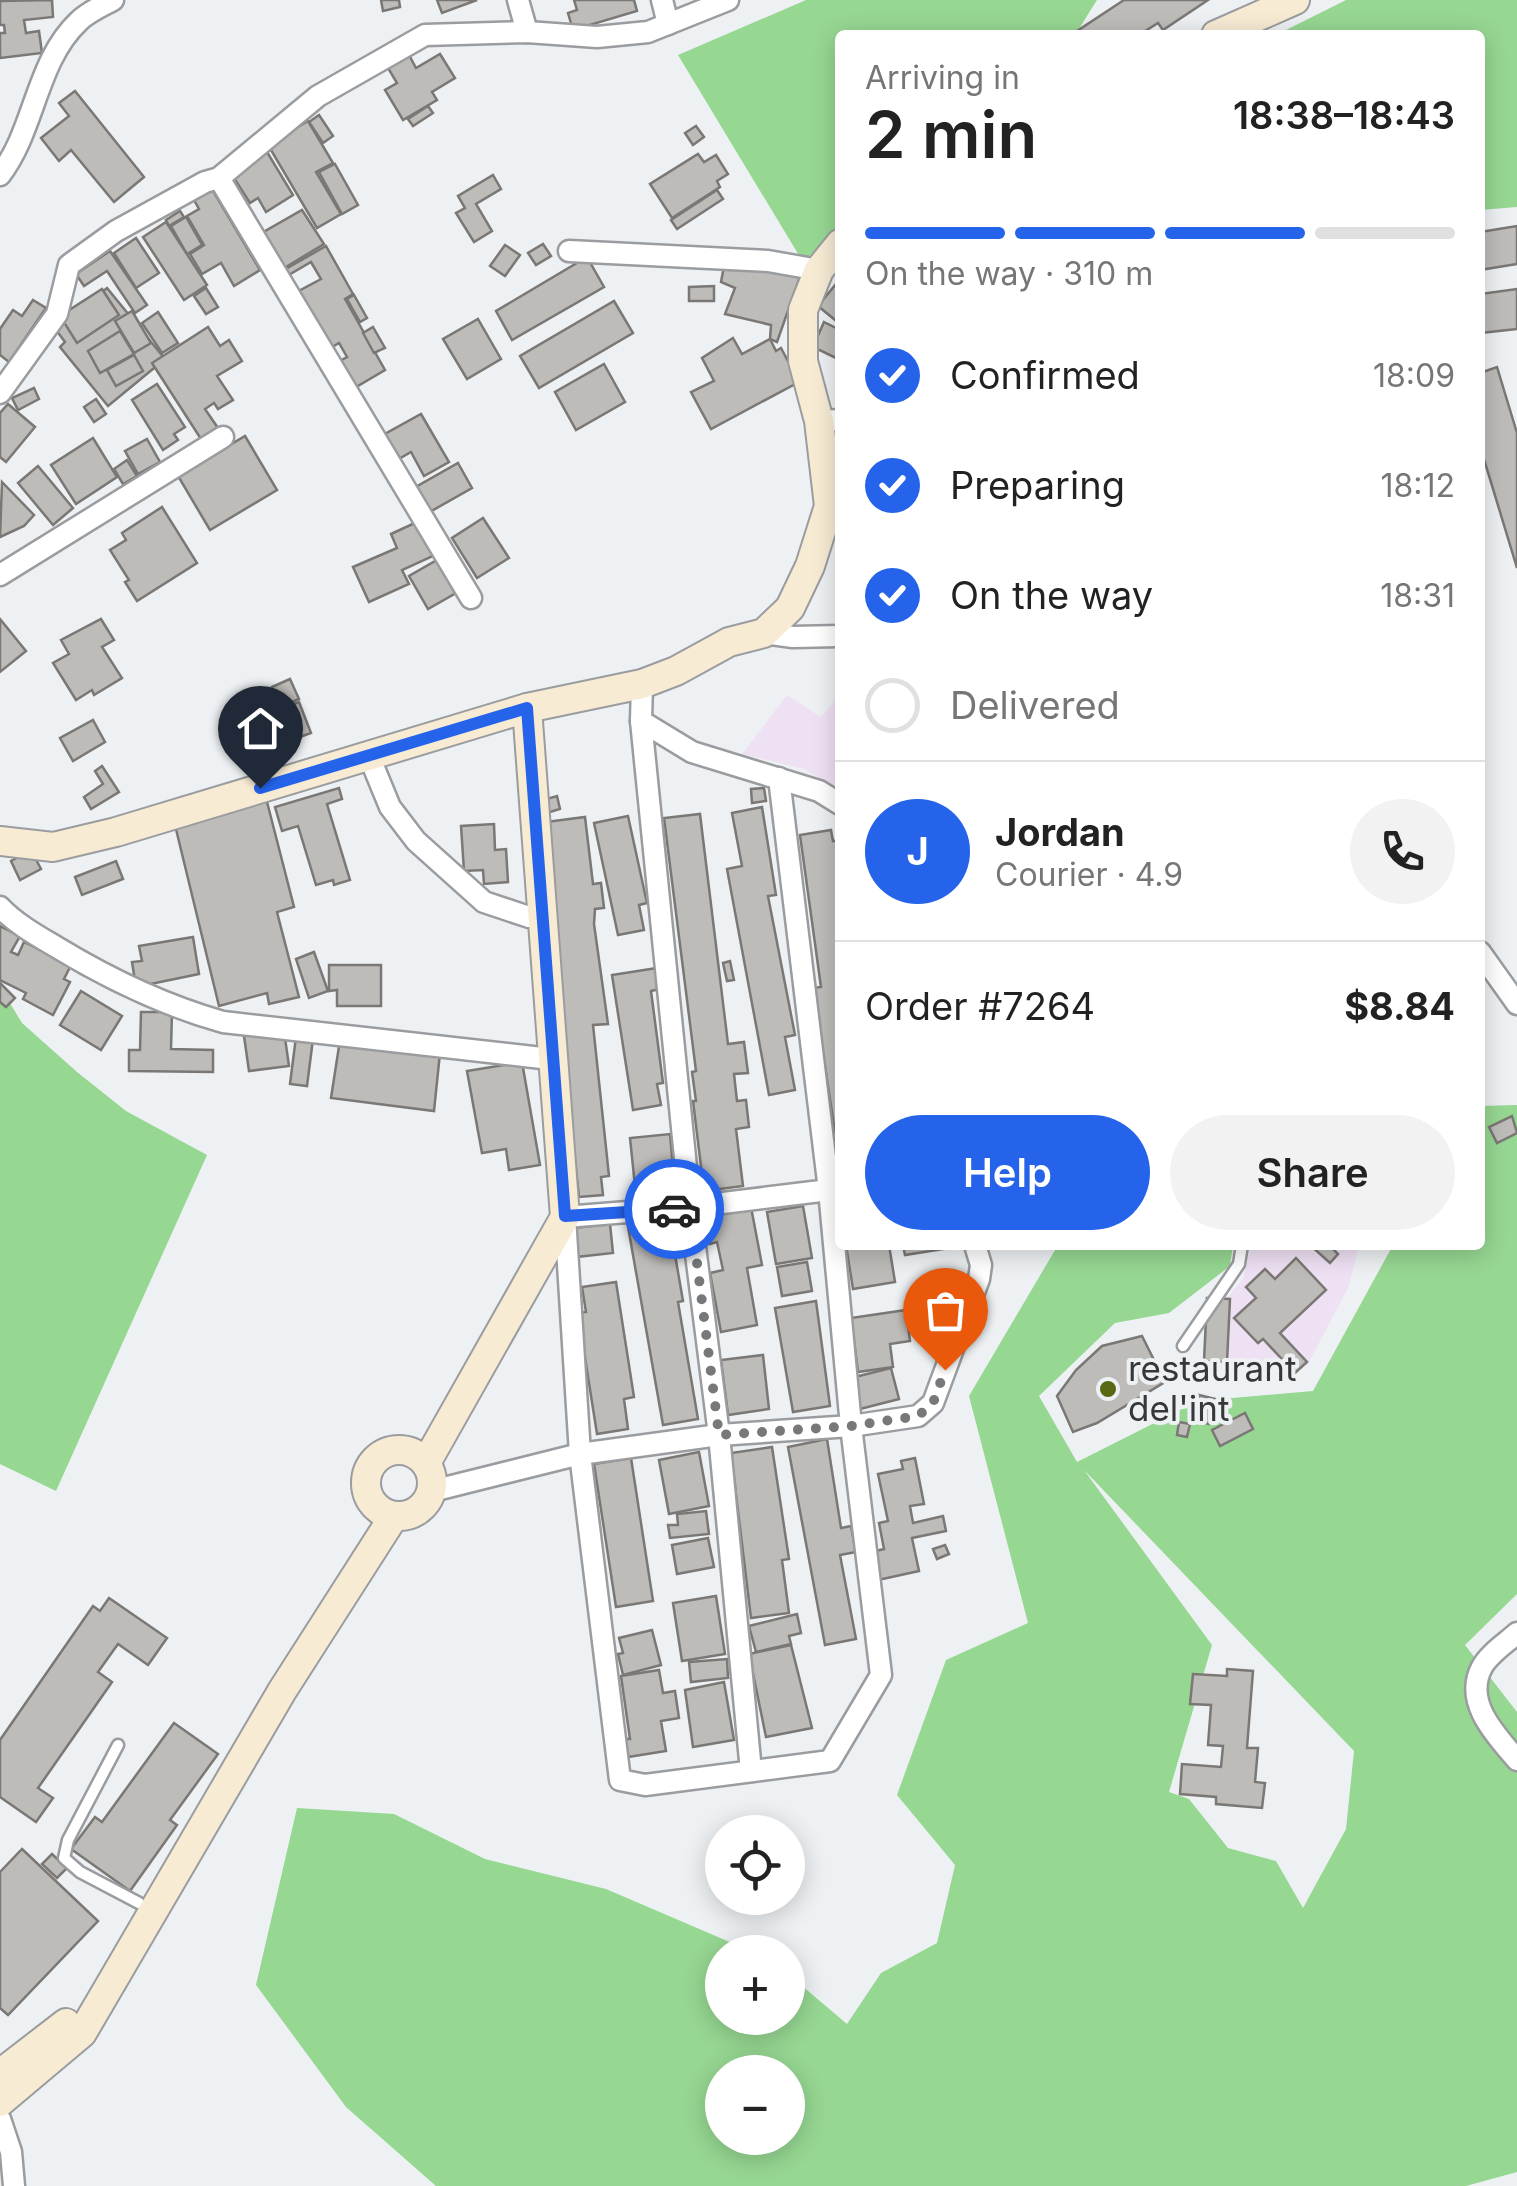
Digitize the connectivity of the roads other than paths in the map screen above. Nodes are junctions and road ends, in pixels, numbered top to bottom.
1 (112, 0) edge
2 (518, 0) edge
3 (662, 0) edge
4 (728, 0) edge
5 (1295, 0) edge
6 (668, 24) junction
7 (1227, 30) edge
8 (528, 32) junction
9 (0, 175) edge
10 (219, 178) junction
11 (835, 250) edge
12 (569, 251) dead end
13 (819, 270) junction
14 (0, 393) edge
15 (830, 420) edge
16 (224, 437) dead end
17 (0, 574) edge
18 (472, 598) dead end
19 (764, 633) junction
20 (835, 636) edge
21 (642, 684) junction
22 (518, 711) junction
23 (641, 721) junction
24 (368, 756) junction
25 (779, 778) junction
26 (835, 801) edge
27 (0, 841) edge
28 (0, 907) edge
29 (529, 917) junction
30 (1485, 967) edge
31 (1517, 1004) edge
32 (542, 1058) junction
33 (835, 1189) edge
34 (690, 1208) junction
35 (565, 1216) junction
36 (839, 1250) edge
37 (976, 1250) edge
38 (1241, 1250) edge
39 (1184, 1346) dead end
40 (851, 1426) junction
41 (719, 1435) junction
42 (580, 1454) junction
43 (419, 1458) junction
44 (432, 1492) junction
45 (385, 1512) junction
46 (1517, 1633) edge
47 (118, 1746) dead end
48 (1517, 1760) edge
49 (751, 1771) junction
50 (139, 1904) junction
51 (0, 2074) edge
52 (0, 2102) edge
53 (0, 2119) edge
54 (14, 2186) edge

1 - 9 street
2 - 8 street
3 - 6 street
4 - 6 street
5 - 7 main road
6 - 8 street
8 - 10 street
10 - 14 street
10 - 18 street
11 - 13 main road
12 - 13 street
13 - 15 main road
15 - 19 main road
16 - 17 street
19 - 20 street
19 - 21 main road
21 - 22 main road
21 - 23 street
22 - 24 main road
22 - 29 main road
22 - 35 main road
23 - 25 street
23 - 34 street
24 - 27 main road
24 - 29 street
25 - 26 street
25 - 33 street
28 - 32 street
29 - 32 main road
30 - 31 street
32 - 43 main road
33 - 34 street
34 - 35 street
34 - 41 street
35 - 42 street
35 - 43 main road
36 - 40 street
37 - 40 street
38 - 39 lane
40 - 41 street
40 - 49 street
41 - 42 street
41 - 49 street
42 - 44 street
42 - 49 street
43 - 44 main road
43 - 45 main road
44 - 45 main road
45 - 50 main road
45 - 52 main road
46 - 48 street
47 - 50 lane
50 - 51 main road
53 - 54 street

